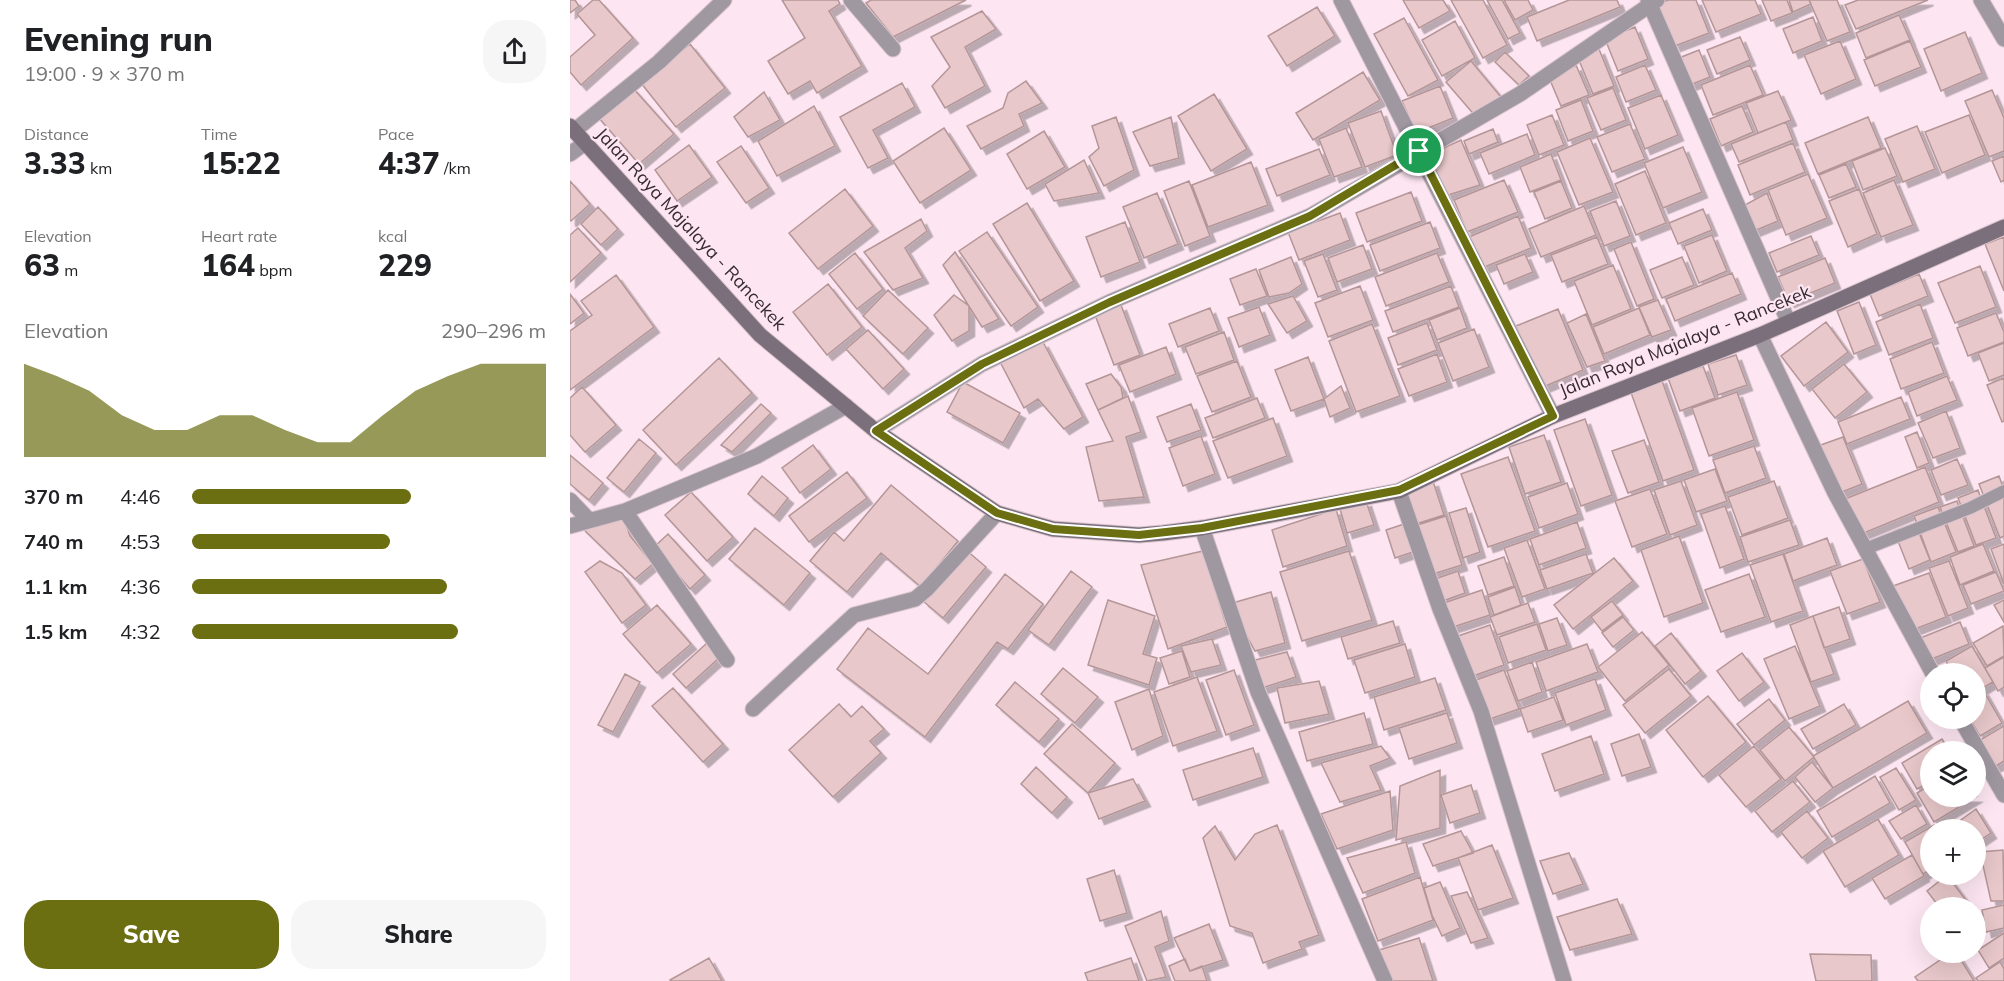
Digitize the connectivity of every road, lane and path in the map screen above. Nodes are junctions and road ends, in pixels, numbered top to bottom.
1 (724, 0) edge
2 (851, 0) edge
3 (1341, 0) edge
4 (1981, 0) edge
5 (1652, 1) edge
6 (2004, 39) edge
7 (892, 49) dead end
8 (576, 133) edge
9 (1419, 151) junction
10 (570, 154) edge
11 (2004, 227) edge
12 (1788, 321) junction
13 (1760, 335) junction
14 (846, 406) junction
15 (1553, 416) junction
16 (876, 431) junction
17 (1399, 490) junction
18 (2004, 491) edge
19 (570, 500) edge
20 (625, 511) junction
21 (997, 513) junction
22 (588, 519) junction
23 (570, 526) edge
24 (1202, 528) junction
25 (1865, 549) junction
26 (727, 660) dead end
27 (1928, 663) edge
28 (753, 709) dead end
29 (1966, 729) edge
30 (2004, 795) edge
31 (1385, 981) edge
32 (1564, 981) edge

1 - 8 street
2 - 7 street
3 - 9 street
4 - 6 street
5 - 9 street
5 - 12 street
8 - 10 street
8 - 14 main road, Jalan Raya Majalaya - Rancekek
9 - 15 street
9 - 16 street
11 - 12 main road, Jalan Raya Majalaya - Rancekek
12 - 13 main road, Jalan Raya Majalaya - Rancekek
13 - 15 main road, Jalan Raya Majalaya - Rancekek
13 - 25 street
14 - 16 main road, Jalan Raya Majalaya - Rancekek
14 - 20 street
15 - 17 main road, Jalan Raya Majalaya - Rancekek
16 - 21 main road, Jalan Raya Majalaya - Rancekek
17 - 24 main road, Jalan Raya Majalaya - Rancekek
17 - 32 street
18 - 25 lane
19 - 22 street
20 - 22 street
20 - 26 street
21 - 24 main road, Jalan Raya Majalaya - Rancekek
21 - 28 street
22 - 23 street
24 - 31 street
25 - 27 street
29 - 30 street

